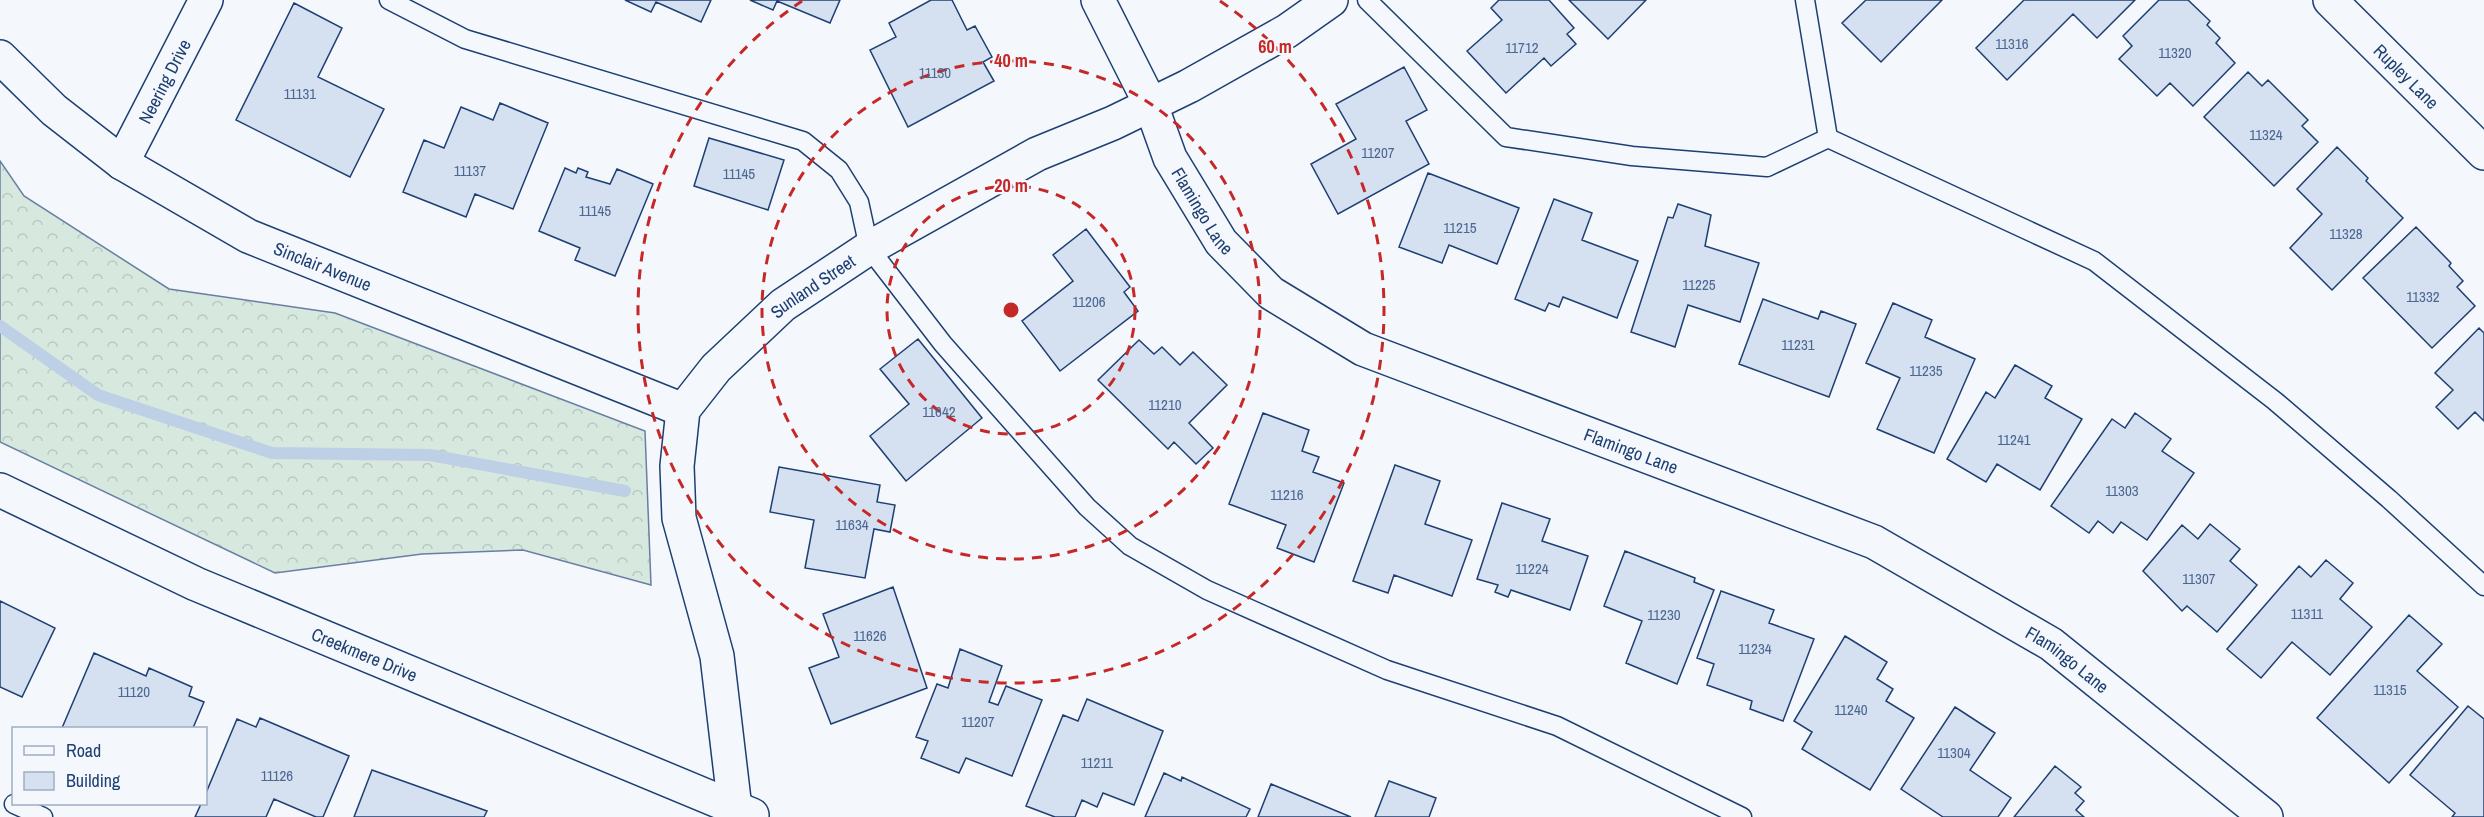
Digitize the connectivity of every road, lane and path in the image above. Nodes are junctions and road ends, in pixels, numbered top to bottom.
1 (206, 0) edge
2 (389, 0) edge
3 (1098, 0) edge
4 (1331, 0) edge
5 (1367, 0) edge
6 (1805, 0) edge
7 (2330, 0) edge
8 (0, 57) edge
9 (1151, 105) junction
10 (1828, 138) junction
11 (2484, 153) edge
12 (122, 163) junction
13 (869, 248) junction
14 (683, 410) junction
15 (0, 490) edge
16 (2484, 586) edge
17 (18, 805) edge
18 (743, 814) edge
19 (43, 817) edge
20 (1742, 817) edge
21 (2266, 817) edge

1 - 12 street, Neering Drive
2 - 13 lane
3 - 9 street, Flamingo Lane
4 - 9 street, Sunland Street
5 - 10 lane
6 - 10 lane
7 - 11 street, Rupley Lane
8 - 12 street, Sinclair Avenue
9 - 13 street, Sunland Street
9 - 21 street, Flamingo Lane
10 - 16 lane
12 - 14 street, Sinclair Avenue
13 - 14 street, Sunland Street
13 - 20 lane
14 - 18 street
15 - 18 street, Creekmere Drive
17 - 19 lane

